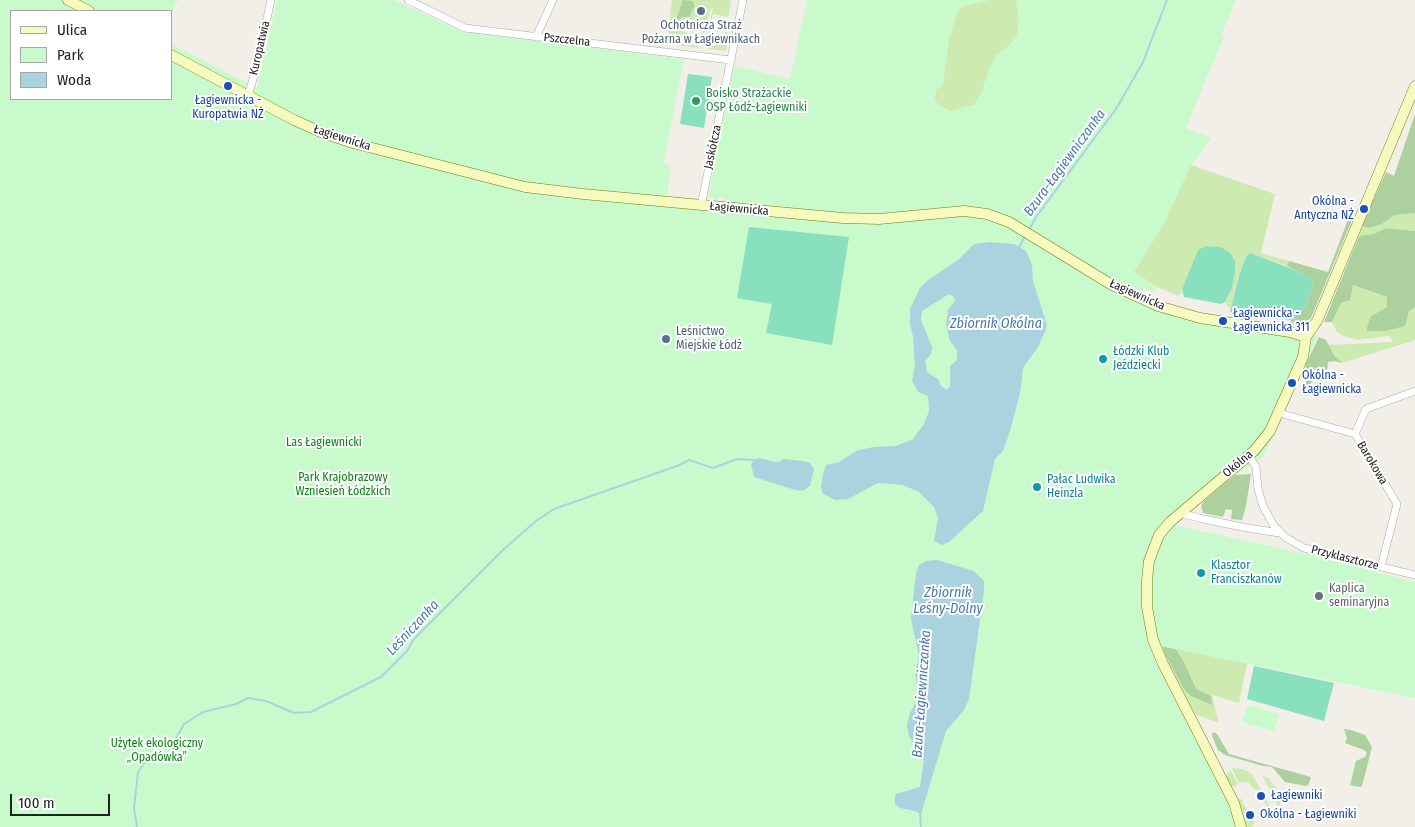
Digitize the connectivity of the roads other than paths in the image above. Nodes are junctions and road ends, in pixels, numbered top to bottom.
1 (68, 0) edge
2 (271, 0) edge
3 (408, 0) edge
4 (553, 0) edge
5 (741, 2) edge
6 (87, 10) edge
7 (536, 37) junction
8 (172, 56) edge
9 (731, 60) junction
10 (1415, 86) edge
11 (248, 96) junction
12 (701, 206) junction
13 (1306, 338) junction
14 (1415, 391) edge
15 (1279, 413) junction
16 (1355, 434) junction
17 (1249, 456) junction
18 (1180, 513) junction
19 (1279, 532) junction
20 (1381, 567) junction
21 (1415, 575) edge
22 (1241, 827) edge

1 - 6 street
2 - 11 street, Kuropatwia
3 - 7 street, Pszczelna
4 - 7 street
5 - 9 street, Jaskółcza
7 - 9 street, Pszczelna
8 - 11 street, Łagiewnicka
9 - 12 street, Jaskółcza
10 - 13 street, Okólna
11 - 12 street, Łagiewnicka
12 - 13 street, Łagiewnicka
13 - 15 street, Okólna
14 - 16 street
15 - 16 street, Barokowa
15 - 17 street, Okólna
16 - 20 street, Barokowa
17 - 18 street, Okólna
17 - 19 street, Przyklasztorze
18 - 19 street, Przyklasztorze
18 - 22 street, Okólna
19 - 20 street, Przyklasztorze
20 - 21 street, Przyklasztorze

